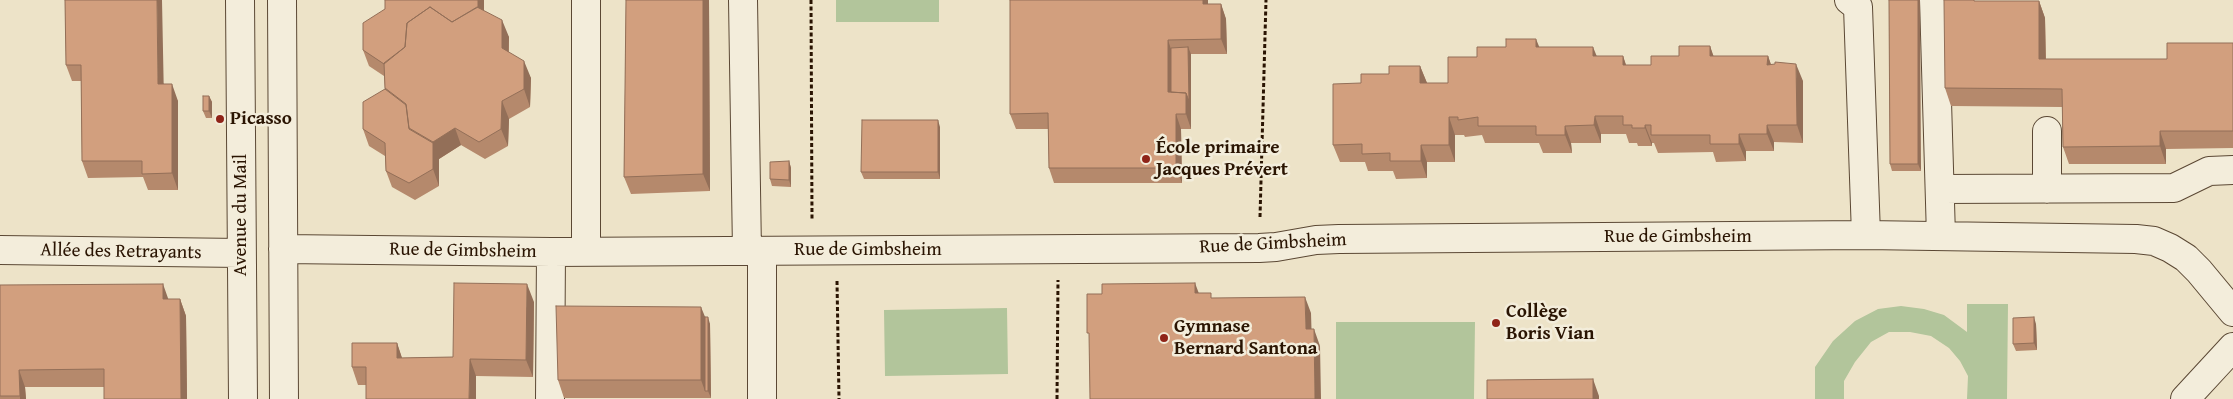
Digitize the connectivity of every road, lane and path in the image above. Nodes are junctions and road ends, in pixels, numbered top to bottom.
1 (240, 0) edge
2 (282, 0) edge
3 (586, 0) edge
4 (743, 0) edge
5 (811, 0) edge
6 (1266, 0) edge
7 (1849, 0) edge
8 (1934, 0) edge
9 (2047, 131) dead end
10 (2233, 170) edge
11 (1940, 189) junction
12 (2047, 189) junction
13 (1866, 235) junction
14 (1941, 236) junction
15 (1259, 248) junction
16 (283, 249) junction
17 (1058, 249) junction
18 (0, 250) edge
19 (824, 250) junction
20 (755, 251) junction
21 (551, 252) junction
22 (586, 252) junction
23 (241, 253) junction
24 (2233, 312) edge
25 (2233, 347) edge
26 (243, 399) edge
27 (284, 399) edge
28 (550, 399) edge
29 (762, 399) edge
30 (839, 399) edge
31 (1057, 399) edge
32 (2185, 399) edge

1 - 23 street, Avenue du Mail
2 - 16 street
3 - 22 street
4 - 20 street
5 - 19 path
6 - 15 path
7 - 13 street
8 - 11 street
9 - 12 street
10 - 12 street
11 - 12 street
11 - 14 street
13 - 14 street, Rue de Gimbsheim
13 - 15 street, Rue de Gimbsheim
14 - 24 street, Rue de Gimbsheim
15 - 17 street, Rue de Gimbsheim
16 - 21 street, Rue de Gimbsheim
16 - 27 street
17 - 19 street, Rue de Gimbsheim
17 - 31 path
18 - 23 street, Allée des Retrayants
19 - 20 street, Rue de Gimbsheim
19 - 30 path
20 - 22 street, Rue de Gimbsheim
20 - 29 street
21 - 22 street, Rue de Gimbsheim
21 - 28 street
23 - 26 street, Avenue du Mail
25 - 32 street

